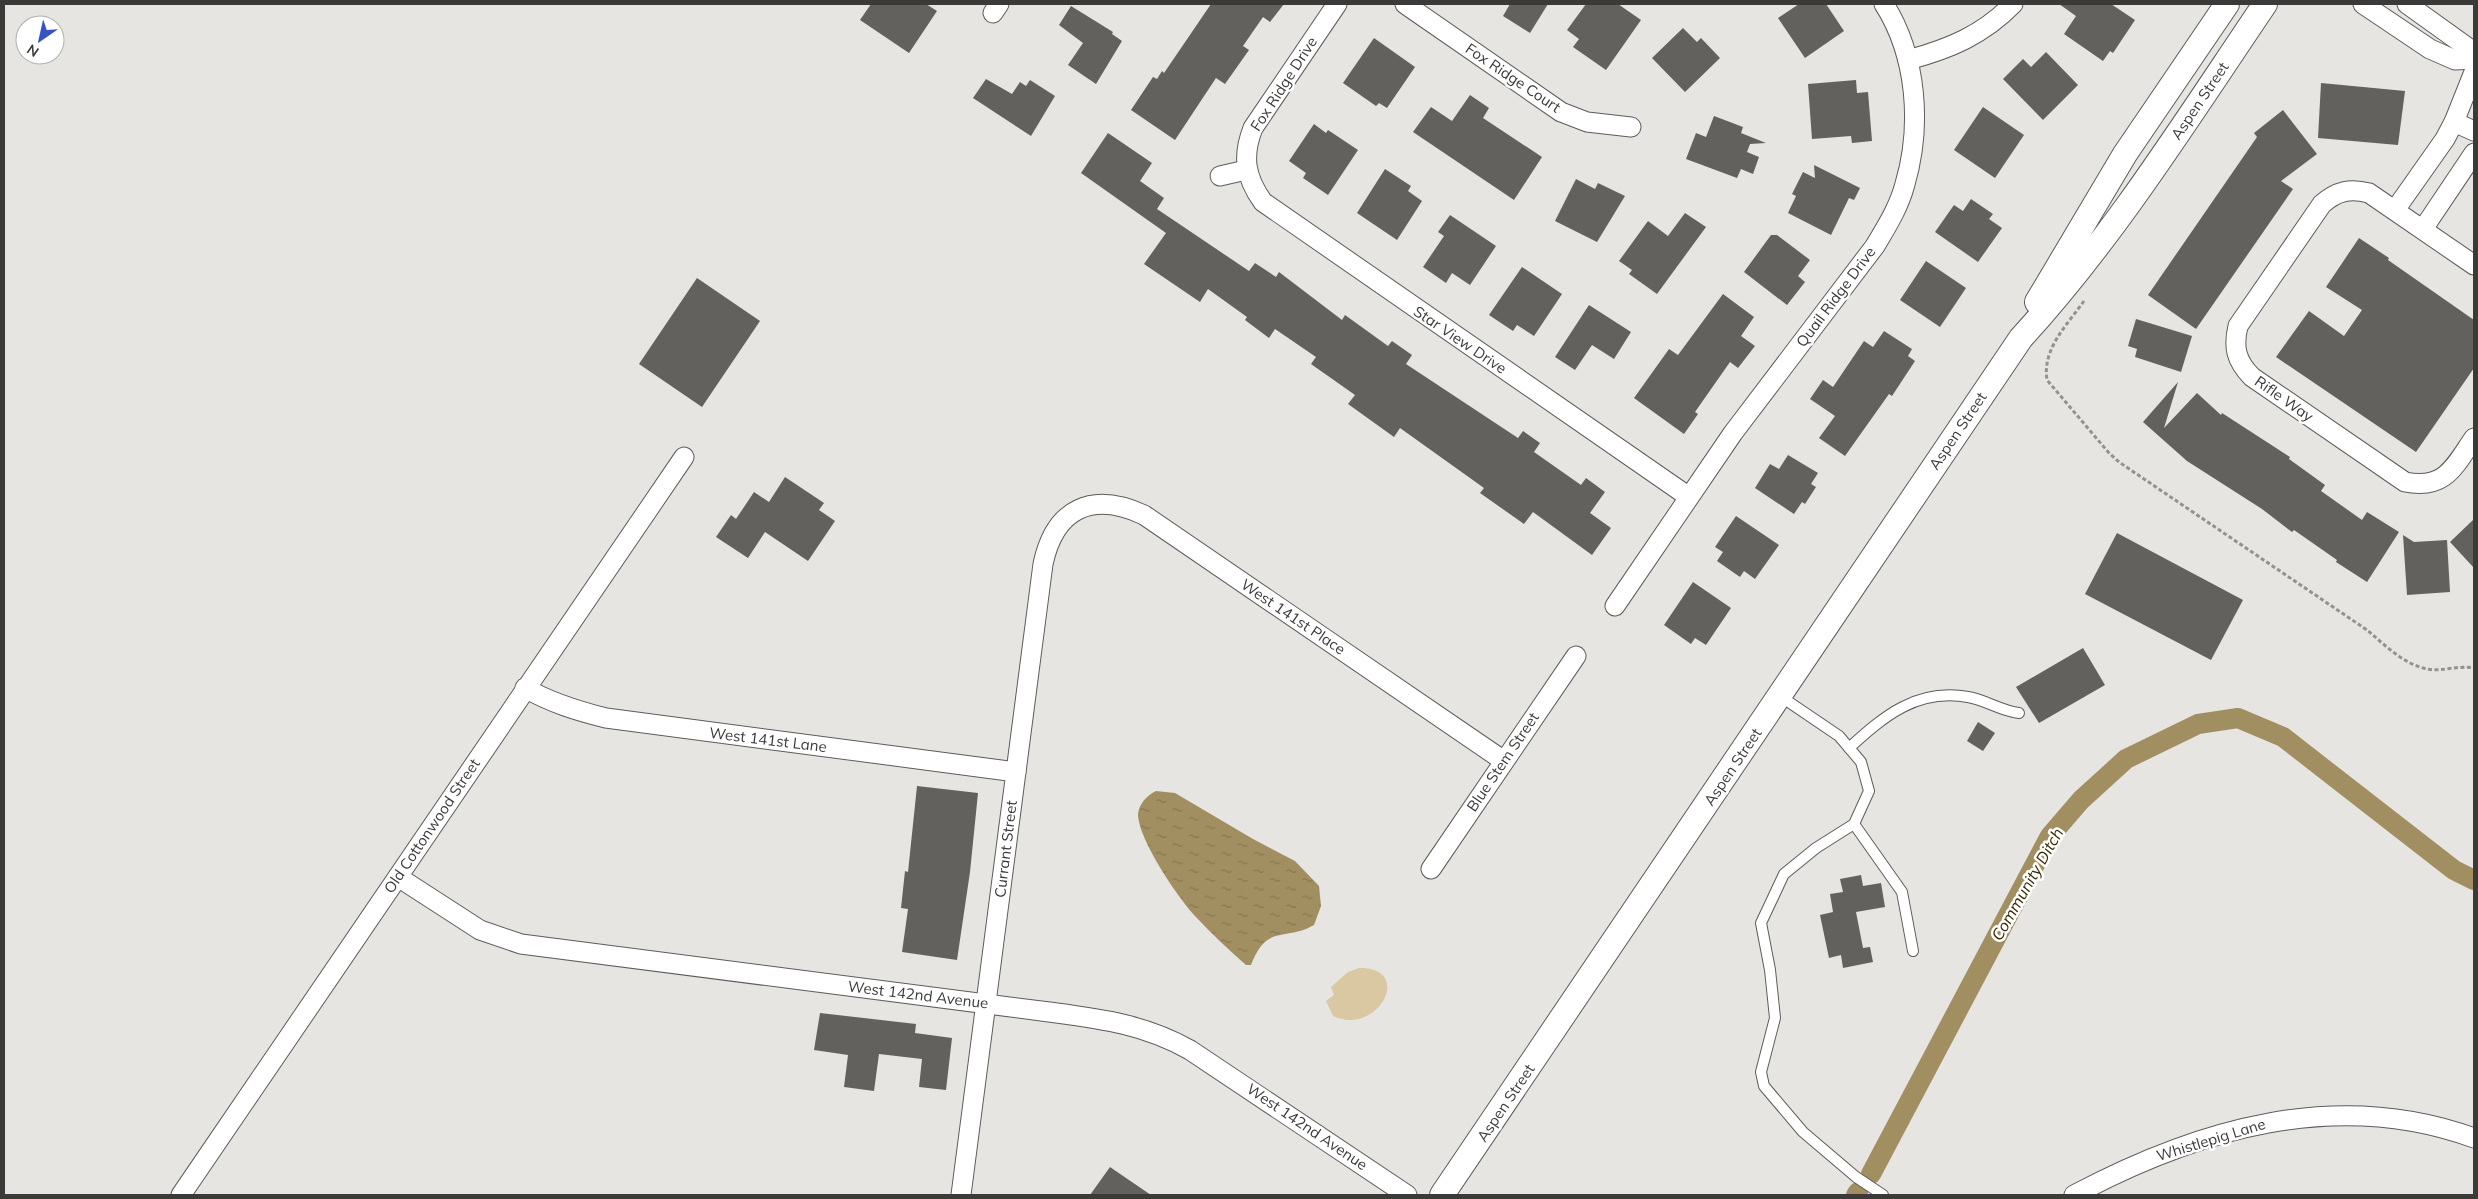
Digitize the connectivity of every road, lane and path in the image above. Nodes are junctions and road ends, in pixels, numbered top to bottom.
1 (1337, 4) edge
2 (1405, 4) edge
3 (1884, 4) edge
4 (2012, 4) edge
5 (2226, 4) edge
6 (2264, 4) edge
7 (2363, 4) edge
8 (2406, 4) edge
9 (2474, 52) edge
10 (2474, 59) edge
11 (1908, 60) junction
12 (2474, 72) edge
13 (2454, 122) junction
14 (1631, 128) dead end
15 (2474, 131) edge
16 (2474, 152) edge
17 (1246, 170) junction
18 (1220, 176) dead end
19 (2395, 210) junction
20 (2423, 229) junction
21 (2474, 265) edge
22 (2085, 299) dead end
23 (2021, 338) junction
24 (2474, 438) edge
25 (684, 457) dead end
26 (1689, 497) junction
27 (1074, 512) joint
28 (1614, 606) dead end
29 (1576, 656) dead end
30 (2474, 668) edge
31 (525, 688) junction
32 (1780, 696) junction
33 (2019, 713) dead end
34 (1849, 748) junction
35 (1504, 760) junction
36 (1016, 772) junction
37 (1854, 824) junction
38 (1431, 869) dead end
39 (398, 876) junction
40 (1914, 951) dead end
41 (986, 1004) junction
42 (2474, 1138) edge
43 (181, 1195) edge
44 (961, 1195) edge
45 (1407, 1195) edge
46 (1442, 1195) edge
47 (1883, 1195) edge
48 (2074, 1195) edge

1 - 17 street, Fox Ridge Drive
2 - 14 street, Fox Ridge Court
3 - 11 street, Quail Ridge Drive
4 - 11 street
5 - 23 street, Aspen Street
6 - 23 street, Aspen Street
7 - 10 street
8 - 9 street
11 - 26 street, Quail Ridge Drive
12 - 13 street
13 - 15 street
13 - 19 street
16 - 20 street
17 - 18 street
17 - 26 street, Star View Drive
19 - 20 street, Rifle Way
19 - 24 street, Rifle Way
20 - 21 street, Rifle Way
22 - 30 path
23 - 32 street, Aspen Street
25 - 31 street, Old Cottonwood Street
26 - 28 street, Quail Ridge Drive
27 - 35 street, West 141st Place
27 - 36 street, Currant Street
29 - 35 street, Blue Stem Street
31 - 36 street, West 141st Lane
31 - 39 street, Old Cottonwood Street
32 - 34 lane
32 - 46 street, Aspen Street
33 - 34 lane
34 - 37 lane
35 - 38 street, Blue Stem Street
36 - 41 street, Currant Street
37 - 40 lane
37 - 47 lane
39 - 41 street, West 142nd Avenue
39 - 43 street, Old Cottonwood Street
41 - 44 street, Currant Street
41 - 45 street, West 142nd Avenue
42 - 48 street, Whistlepig Lane

